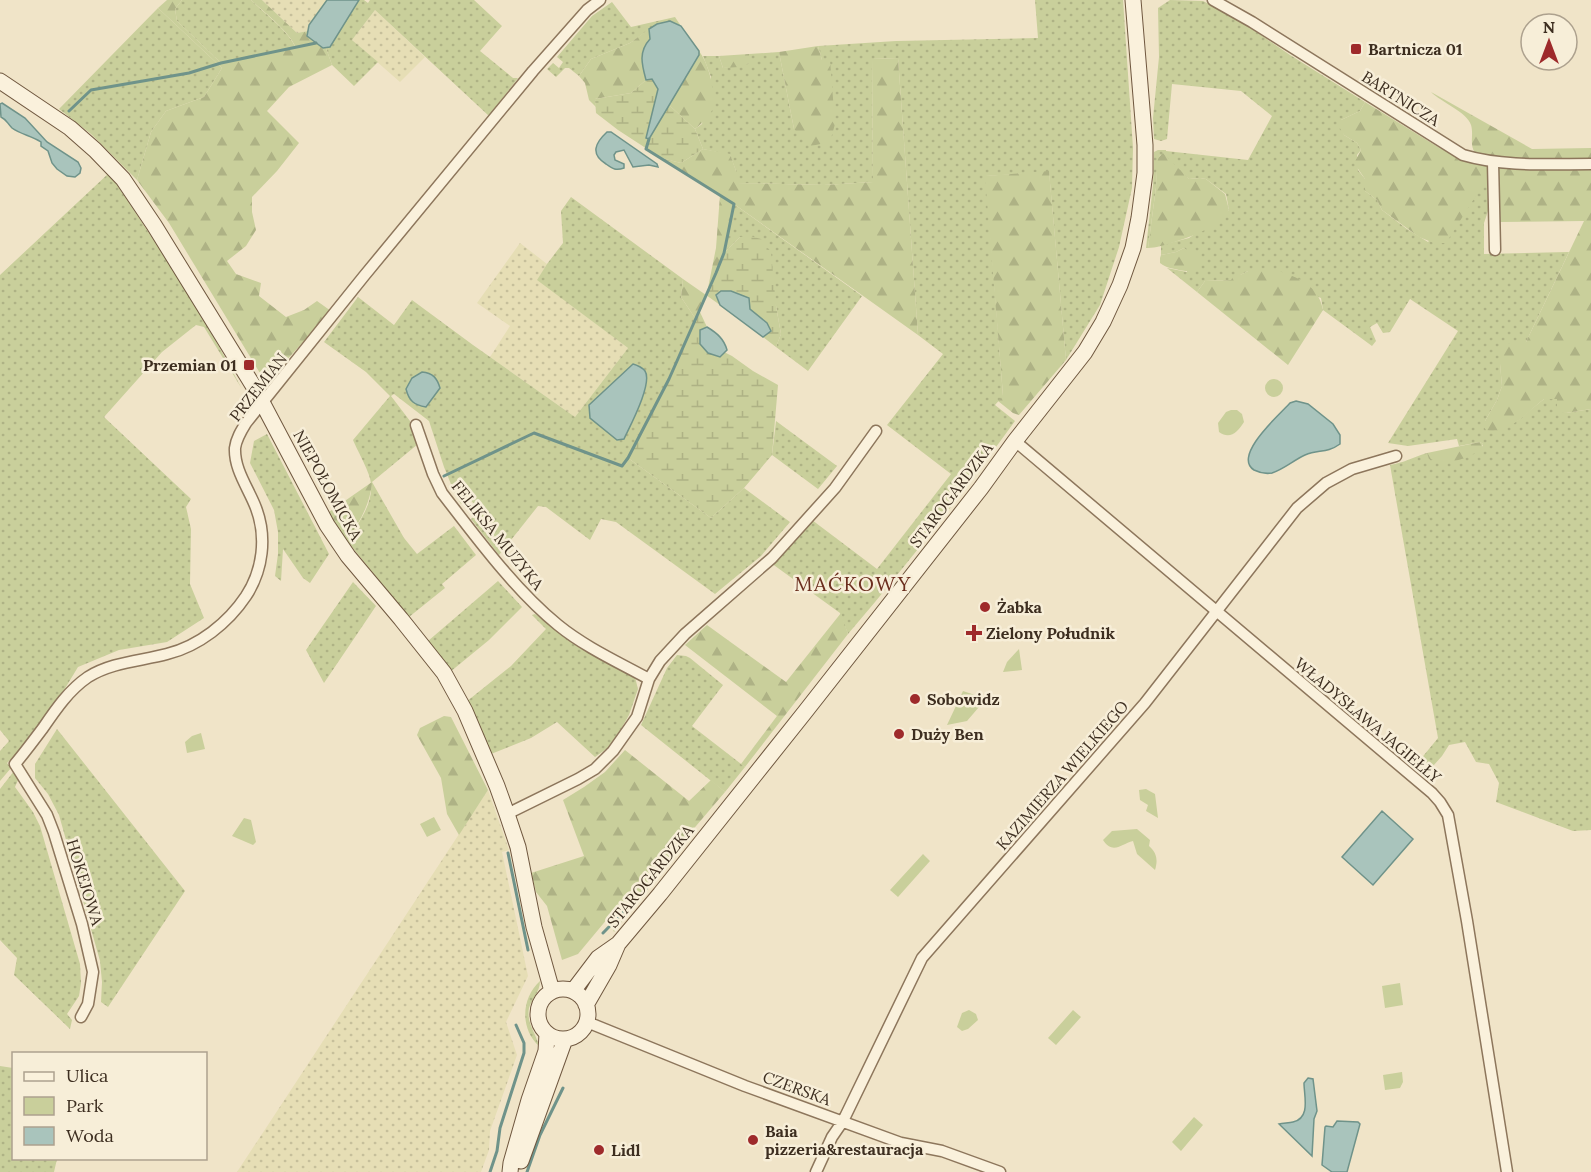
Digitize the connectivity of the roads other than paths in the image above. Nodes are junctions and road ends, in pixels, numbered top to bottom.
1 (600, 0) edge
2 (1133, 0) edge
3 (1213, 0) edge
4 (0, 81) edge
5 (1493, 162) junction
6 (1591, 164) edge
7 (1495, 250) dead end
8 (263, 403) junction
9 (416, 425) dead end
10 (876, 431) dead end
11 (1015, 441) junction
12 (1396, 456) dead end
13 (1217, 612) junction
14 (649, 679) junction
15 (15, 764) joint
16 (507, 814) junction
17 (618, 944) junction
18 (552, 991) junction
19 (573, 991) junction
20 (586, 1005) junction
21 (81, 1017) dead end
22 (587, 1022) junction
23 (547, 1034) junction
24 (565, 1039) junction
25 (843, 1121) junction
26 (510, 1172) edge
27 (516, 1172) edge
28 (816, 1172) edge
29 (1000, 1172) edge
30 (1507, 1172) edge

1 - 8 street, PRZEMIAN
2 - 11 main road, STAROGARDZKA
3 - 5 street, BARTNICZA
4 - 8 main road, NIEPOŁOMICKA
5 - 6 street, BARTNICZA
5 - 7 street
8 - 15 street, PRZEMIAN
8 - 16 main road, NIEPOŁOMICKA
9 - 14 street, FELIKSA MUZYKA
10 - 14 street
11 - 13 street, WŁADYSŁAWA JAGIEŁŁY
11 - 17 main road, STAROGARDZKA
12 - 13 street, KAZIMIERZA WIELKIEGO
13 - 25 street, KAZIMIERZA WIELKIEGO
13 - 30 street, WŁADYSŁAWA JAGIEŁŁY
14 - 16 street
15 - 21 street, HOKEJOWA
16 - 18 main road, NIEPOŁOMICKA
17 - 19 main road, STAROGARDZKA
17 - 20 main road, STAROGARDZKA
18 - 19 main road
18 - 23 main road
19 - 20 main road
20 - 22 main road
22 - 24 main road
22 - 25 street, CZERSKA
23 - 24 main road
23 - 26 main road
24 - 27 main road
25 - 28 street, KAZIMIERZA WIELKIEGO
25 - 29 street, CZERSKA

